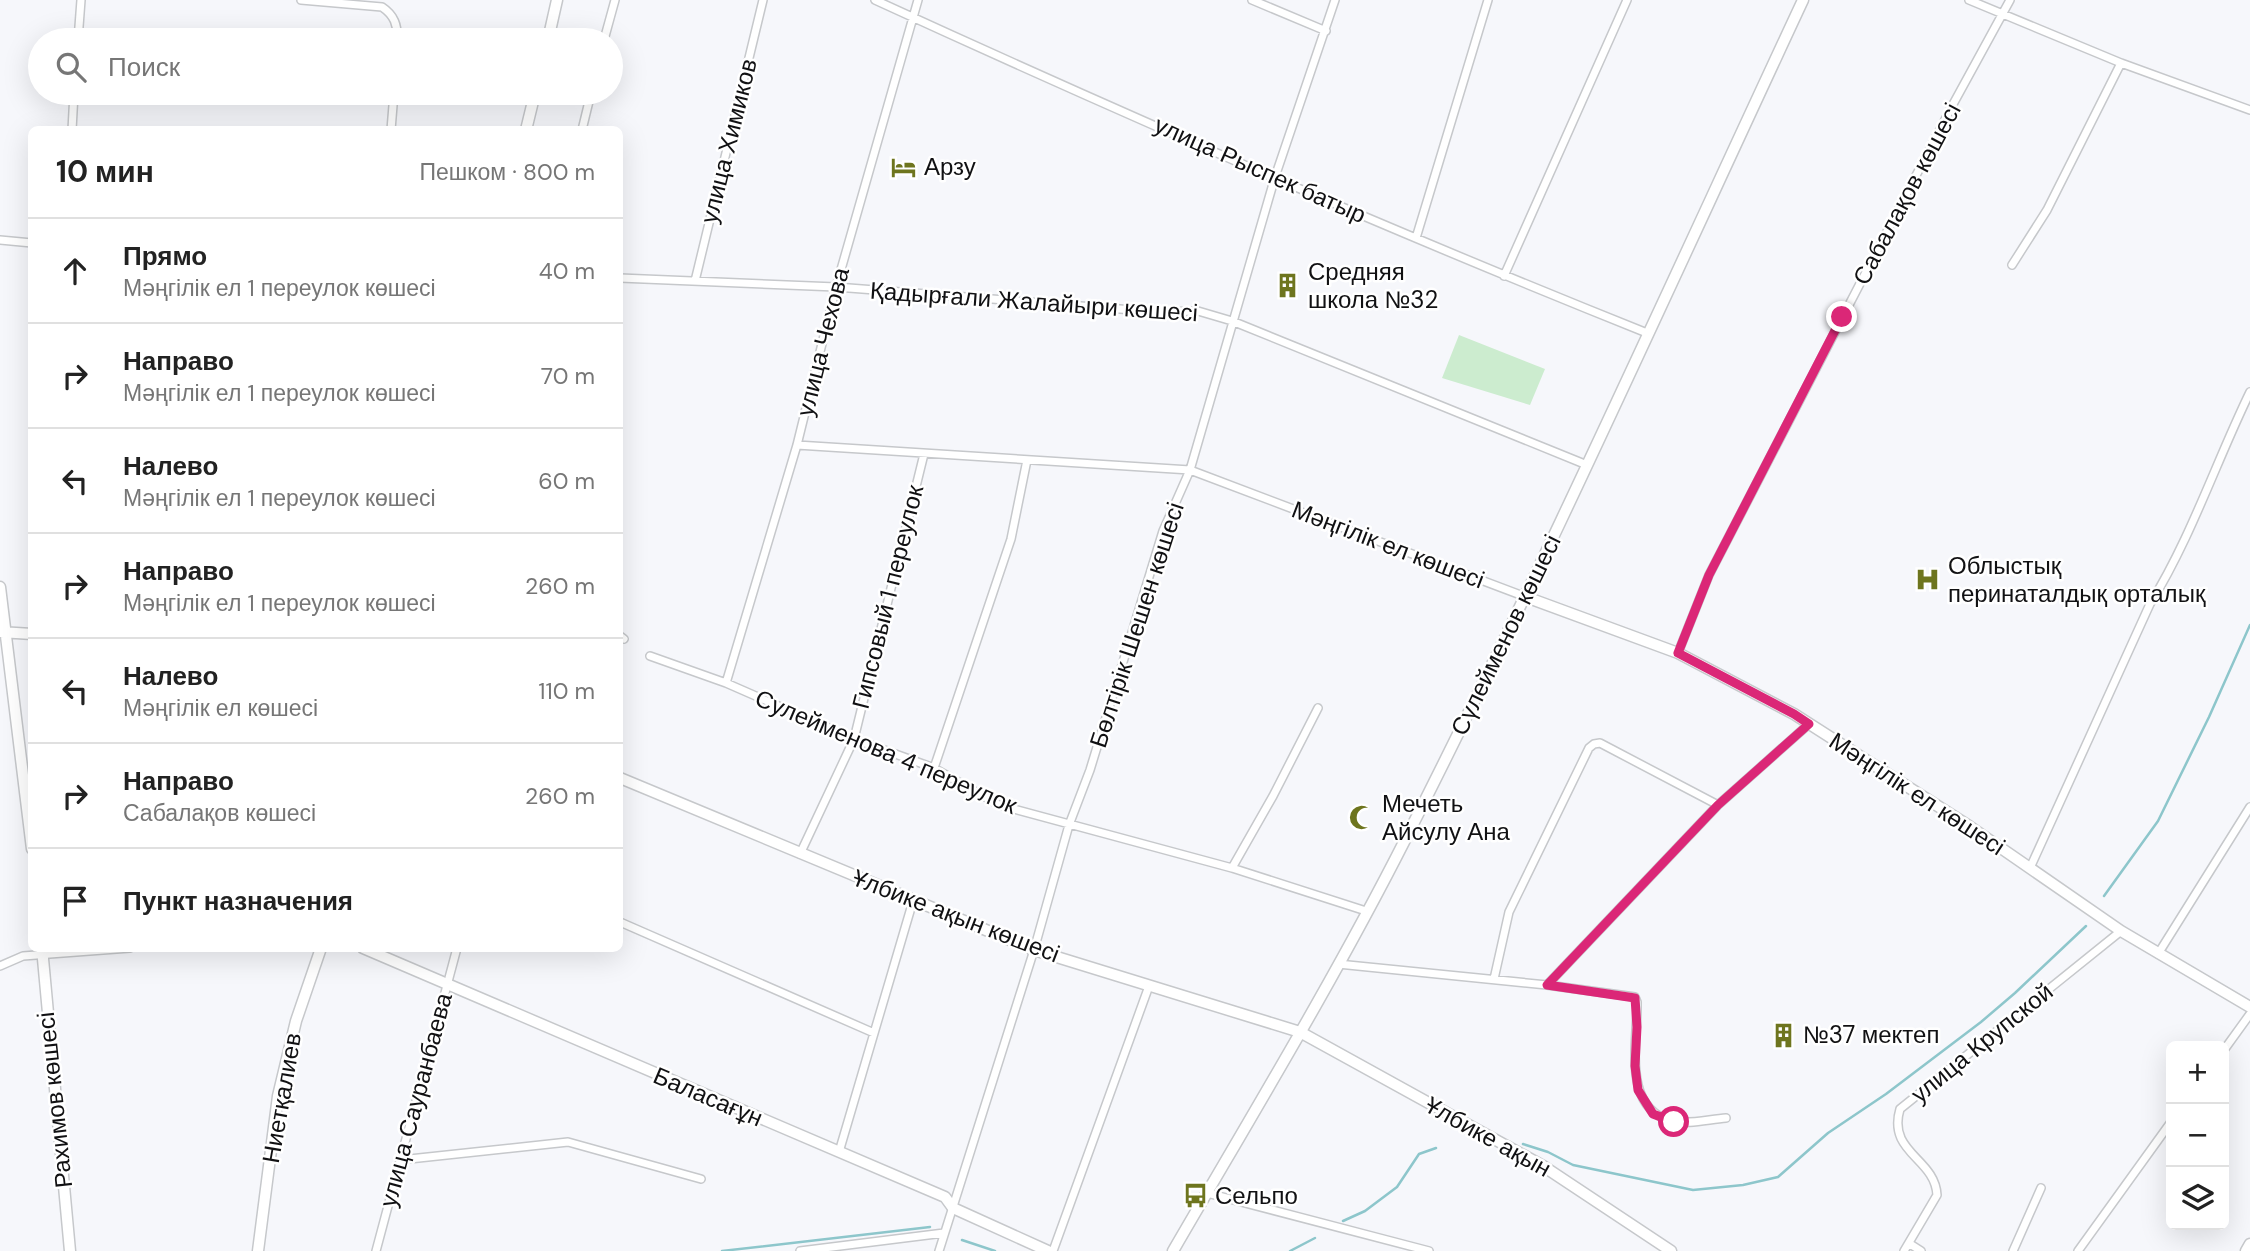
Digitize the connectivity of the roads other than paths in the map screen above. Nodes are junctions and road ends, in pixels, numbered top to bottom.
1 (81, 0) edge
2 (301, 0) edge
3 (557, 0) edge
4 (615, 0) edge
5 (763, 0) edge
6 (876, 0) edge
7 (918, 0) edge
8 (1252, 0) edge
9 (1335, 0) edge
10 (1488, 0) edge
11 (1627, 0) edge
12 (1803, 0) edge
13 (1969, 0) edge
14 (2010, 0) edge
15 (2003, 12) junction
16 (913, 18) junction
17 (79, 28) edge
18 (396, 28) edge
19 (551, 28) edge
20 (607, 28) edge
21 (1326, 31) junction
22 (2121, 63) junction
23 (73, 105) edge
24 (393, 105) edge
25 (532, 105) edge
26 (588, 105) edge
27 (2250, 110) edge
28 (72, 126) edge
29 (391, 126) edge
30 (527, 126) edge
31 (583, 126) edge
32 (1275, 177) junction
33 (1416, 237) junction
34 (0, 240) edge
35 (28, 243) edge
36 (2012, 265) dead end
37 (1504, 276) junction
38 (623, 278) edge
39 (695, 281) junction
40 (836, 287) junction
41 (1231, 321) junction
42 (1647, 333) junction
43 (2250, 392) edge
44 (797, 445) junction
45 (924, 454) junction
46 (1027, 460) junction
47 (1587, 465) junction
48 (1190, 470) junction
49 (0, 587) edge
50 (1526, 597) junction
51 (2, 631) edge
52 (28, 634) edge
53 (1678, 653) junction
54 (650, 656) dead end
55 (726, 683) junction
56 (1318, 708) dead end
57 (1809, 724) junction
58 (854, 739) junction
59 (934, 768) junction
60 (623, 780) edge
61 (1718, 805) junction
62 (2250, 807) edge
63 (28, 820) edge
64 (1069, 825) junction
65 (800, 854) junction
66 (1232, 868) junction
67 (2030, 868) junction
68 (913, 901) junction
69 (1366, 911) junction
70 (623, 923) edge
71 (2121, 931) junction
72 (1034, 950) junction
73 (42, 952) edge
74 (319, 952) edge
75 (373, 952) edge
76 (456, 952) edge
77 (2158, 954) junction
78 (1338, 964) junction
79 (0, 966) edge
80 (1494, 979) junction
81 (447, 983) junction
82 (1547, 985) junction
83 (1149, 986) junction
84 (2250, 1007) edge
85 (2250, 1014) edge
86 (1300, 1032) junction
87 (874, 1033) junction
88 (2229, 1043) edge
89 (1726, 1118) dead end
90 (2166, 1129) edge
91 (839, 1152) junction
92 (400, 1160) junction
93 (701, 1179) dead end
94 (2041, 1188) dead end
95 (1207, 1193) junction
96 (953, 1208) junction
97 (944, 1233) junction
98 (1910, 1244) junction
99 (2250, 1244) edge
100 (70, 1251) edge
101 (258, 1251) edge
102 (376, 1251) edge
103 (800, 1251) edge
104 (939, 1251) edge
105 (1050, 1251) edge
106 (1173, 1251) edge
107 (1429, 1251) edge
108 (1671, 1251) edge
109 (1904, 1251) edge
110 (1920, 1251) edge
111 (2013, 1251) edge
112 (2078, 1251) edge
113 (2246, 1251) edge

1 - 17 street
2 - 18 street
3 - 19 street
4 - 20 street
5 - 39 street, улица Химиков
6 - 16 street, улица Рыспек батыр
7 - 16 street, улица Чехова
8 - 21 street
9 - 21 street, Бөлтірік Шешен көшесі
10 - 33 street
11 - 37 street
12 - 42 street, Сүлейменов көшесі
13 - 15 street
14 - 15 street, Сабалақов көшесі
15 - 22 street
15 - 53 street, Сабалақов көшесі
16 - 32 street, улица Рыспек батыр
16 - 40 street, улица Чехова
21 - 32 street, Бөлтірік Шешен көшесі
22 - 27 street
22 - 36 street
23 - 28 street
24 - 29 street
25 - 30 street
26 - 31 street
32 - 33 street, улица Рыспек батыр
32 - 41 street, Бөлтірік Шешен көшесі
33 - 37 street, улица Рыспек батыр
34 - 35 street
37 - 42 street, улица Рыспек батыр
38 - 39 street, Қадырғали Жалайыри көшесі
39 - 40 street, Қадырғали Жалайыри көшесі
40 - 41 street, Қадырғали Жалайыри көшесі
40 - 44 street, улица Чехова
41 - 47 street, Қадырғали Жалайыри көшесі
41 - 48 street, Бөлтірік Шешен көшесі
42 - 47 street, Сүлейменов көшесі
43 - 67 street
44 - 45 street, Мәңгілік ел көшесі
44 - 55 street, улица Чехова
45 - 46 street, Мәңгілік ел көшесі
45 - 58 street, Гипсовый 1 переулок
46 - 48 street, Мәңгілік ел көшесі
46 - 59 street
47 - 50 street, Сүлейменов көшесі
48 - 50 street, Мәңгілік ел көшесі
48 - 64 street, Бөлтірік Шешен көшесі
49 - 51 street
50 - 53 street, Мәңгілік ел көшесі
50 - 69 street, Сүлейменов көшесі
51 - 52 street
51 - 63 street
53 - 57 street, Мәңгілік ел көшесі
54 - 55 street, Сулейменова 4 переулок
55 - 58 street, Сулейменова 4 переулок
56 - 66 street
57 - 61 street
57 - 67 street, Мәңгілік ел көшесі
58 - 59 street, Сулейменова 4 переулок
58 - 65 street, Гипсовый 1 переулок
59 - 64 street, Сулейменова 4 переулок
60 - 65 street, Ұлбике ақын көшесі
61 - 80 street
61 - 82 street
62 - 77 street
64 - 66 street, Сулейменова 4 переулок
64 - 72 street, Бөлтірік Шешен көшесі
65 - 68 street, Ұлбике ақын көшесі
66 - 69 street, Сулейменова 4 переулок
67 - 71 street, Мәңгілік ел көшесі
68 - 72 street, Ұлбике ақын көшесі
68 - 87 street
69 - 78 street, Сүлейменов көшесі
70 - 87 street
71 - 77 street, Мәңгілік ел көшесі
71 - 98 street, улица Крупской
72 - 83 street, Ұлбике ақын көшесі
72 - 96 street, Бөлтірік Шешен көшесі
73 - 79 street
73 - 100 street, Рахимов көшесі
74 - 101 street, Ниетқалиев
75 - 81 street, Баласағұн
76 - 81 street, улица Сауранбаева
77 - 84 street, Мәңгілік ел көшесі
78 - 80 street
78 - 86 street, Сүлейменов көшесі
80 - 82 street
81 - 91 street, Баласағұн
81 - 92 street, улица Сауранбаева
82 - 89 street
83 - 86 street, Ұлбике ақын көшесі
83 - 105 street
85 - 88 street
86 - 95 street, Сүлейменов көшесі
86 - 108 street, Ұлбике ақын
87 - 91 street
90 - 112 street
91 - 96 street, Баласағұн
92 - 93 street
92 - 102 street, улица Сауранбаева
94 - 111 street
95 - 106 street, Сүлейменов көшесі
95 - 107 street
96 - 97 street, Бөлтірік Шешен көшесі
96 - 105 street, Баласағұн
97 - 103 street
97 - 104 street, Бөлтірік Шешен көшесі
98 - 109 street, улица Крупской
98 - 110 street
99 - 113 street

